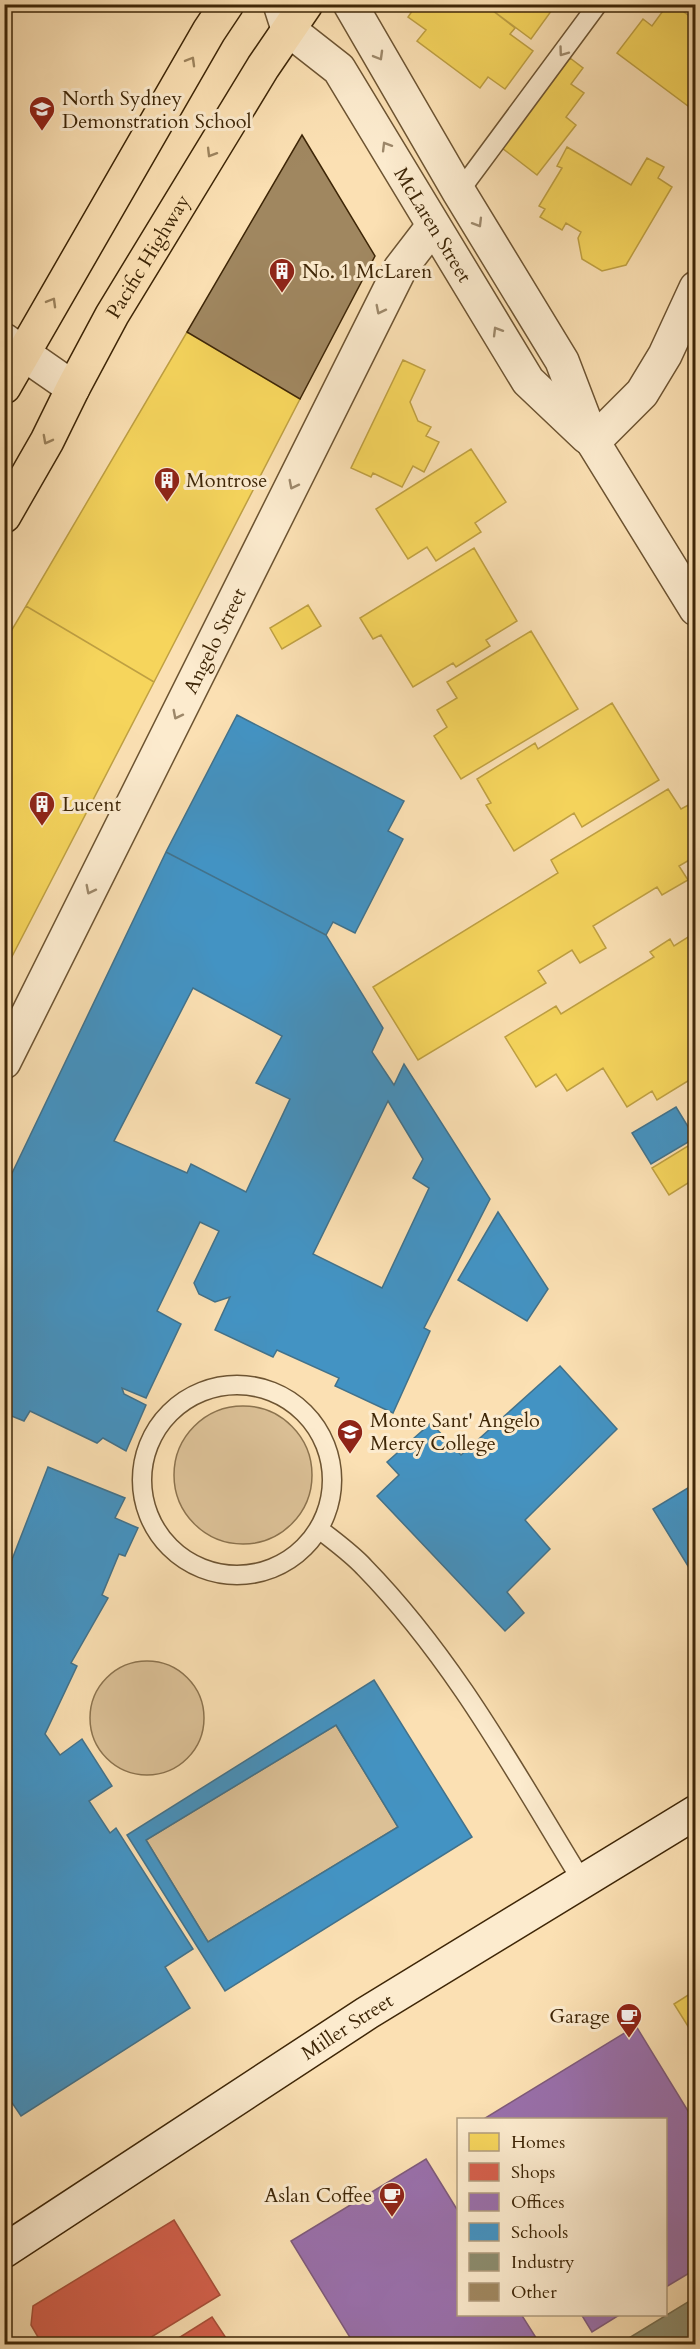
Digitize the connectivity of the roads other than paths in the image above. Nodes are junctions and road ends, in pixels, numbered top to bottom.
1 (226, 4) edge
2 (350, 4) edge
3 (598, 4) edge
4 (291, 13) edge
5 (459, 192) junction
6 (434, 226) junction
7 (696, 288) edge
8 (14, 346) edge
9 (4, 387) edge
10 (72, 388) junction
11 (593, 442) junction
12 (4, 516) edge
13 (696, 609) edge
14 (4, 1062) edge
15 (319, 1529) junction
16 (696, 1812) edge
17 (582, 1881) junction
18 (4, 2251) edge

8 -> 1 main road
2 -> 5 street, McLaren Street
3 -> 5 lane
6 -> 4 street, McLaren Street
4 -> 10 main road, Pacific Highway
5 -> 11 street, McLaren Street
11 -> 6 street, McLaren Street
6 -> 14 street, Angelo Street
7 - 11 street
8 - 9 main road
8 - 10 street
10 -> 12 main road, Pacific Highway
11 - 13 street, McLaren Street
15 - 15 lane
15 - 17 lane
16 - 17 street, Miller Street
17 - 18 street, Miller Street

